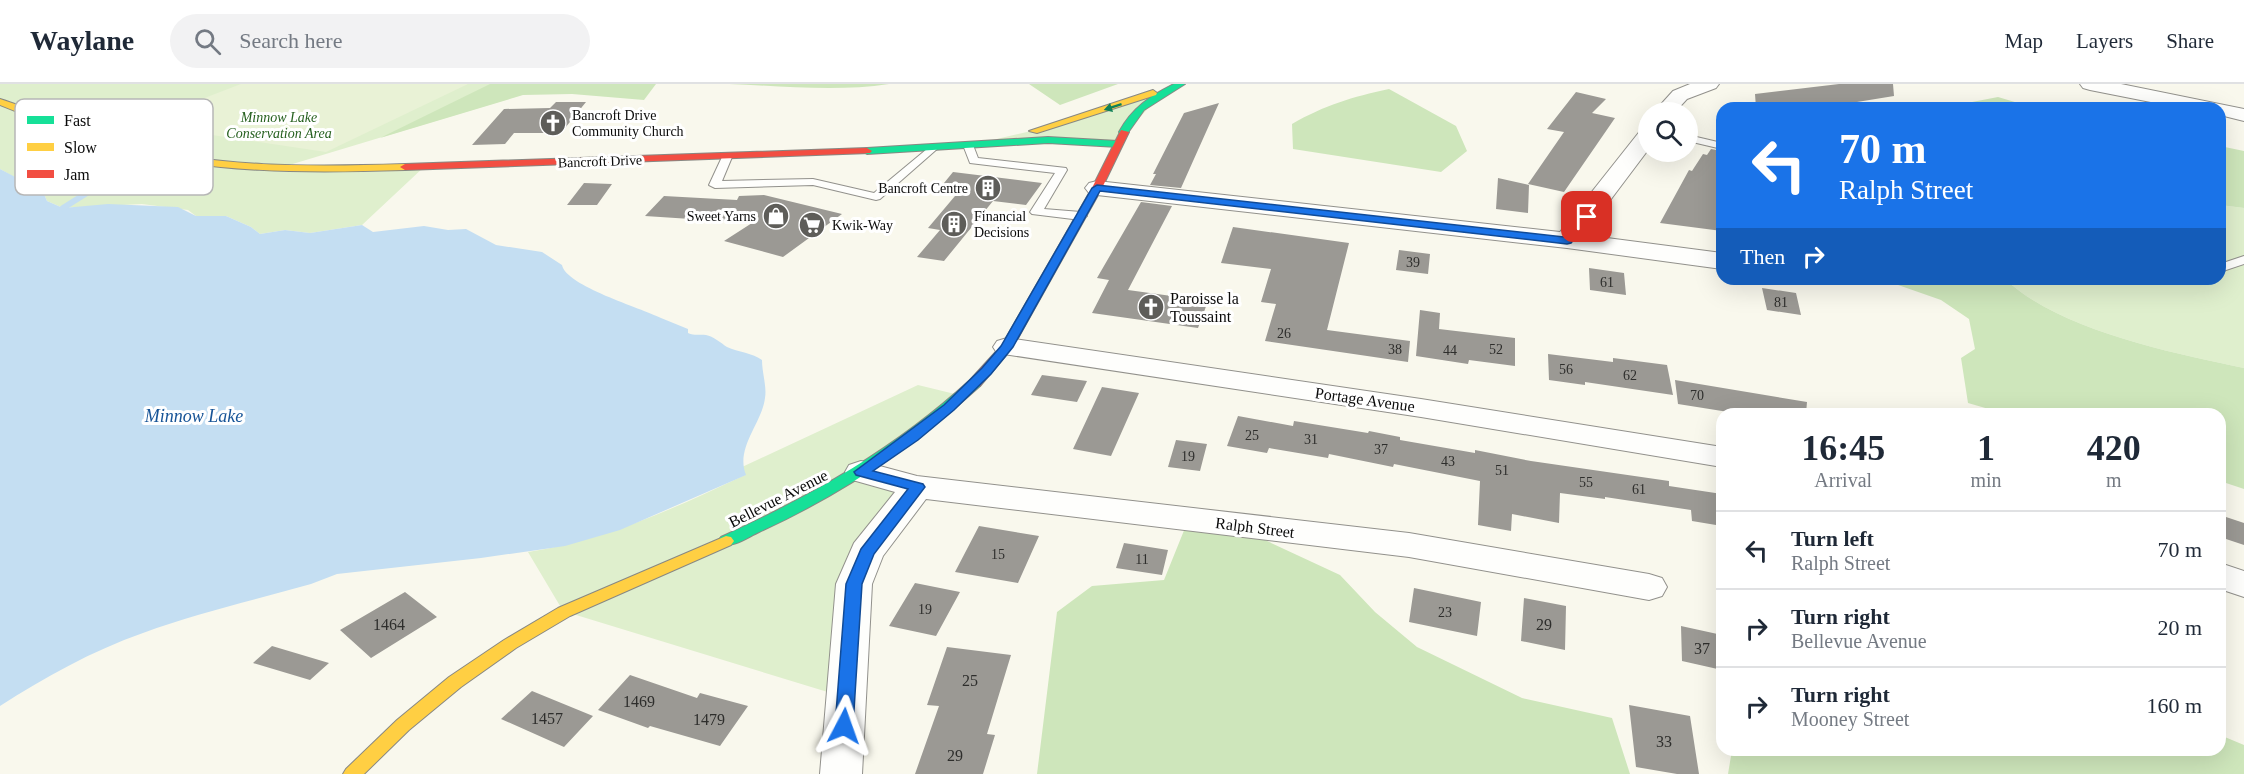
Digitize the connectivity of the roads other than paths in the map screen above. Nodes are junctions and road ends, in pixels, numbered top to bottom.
1 (1709, 84) edge
2 (2090, 84) edge
3 (1175, 86) edge
4 (0, 102) edge
5 (1673, 102) edge
6 (2182, 102) edge
7 (15, 108) edge
8 (2226, 110) edge
9 (2244, 115) edge
10 (1698, 140) edge
11 (972, 144) junction
12 (1118, 144) junction
13 (1716, 145) edge
14 (933, 147) junction
15 (1638, 149) edge
16 (727, 157) junction
17 (213, 163) edge
18 (1097, 188) junction
19 (1081, 216) junction
20 (1567, 240) junction
21 (1716, 260) edge
22 (2244, 260) edge
23 (2226, 266) edge
24 (1007, 347) junction
25 (1716, 456) edge
26 (861, 472) junction
27 (917, 487) junction
28 (2226, 578) edge
29 (2244, 584) edge
30 (1649, 587) dead end
31 (352, 774) edge
32 (841, 774) edge

1 - 5 street
2 - 6 street
3 -> 11 main road
3 - 12 main road
4 - 7 main road, Bancroft Drive
8 - 9 street
10 - 13 lane
11 - 12 main road, Bancroft Drive
11 - 14 main road, Bancroft Drive
11 - 19 lane
12 - 18 main road, Bellevue Avenue
14 - 16 main road, Bancroft Drive
14 - 16 lane
15 - 20 street
16 - 17 main road, Bancroft Drive
18 - 19 main road, Bellevue Avenue
18 - 20 street
19 - 24 main road, Bellevue Avenue
20 - 21 street
22 - 23 lane
24 - 25 street, Portage Avenue
24 - 26 main road, Bellevue Avenue
26 - 27 street, Ralph Street
26 - 31 main road, Bellevue Avenue
27 - 30 street, Ralph Street
27 - 32 street
28 - 29 street

